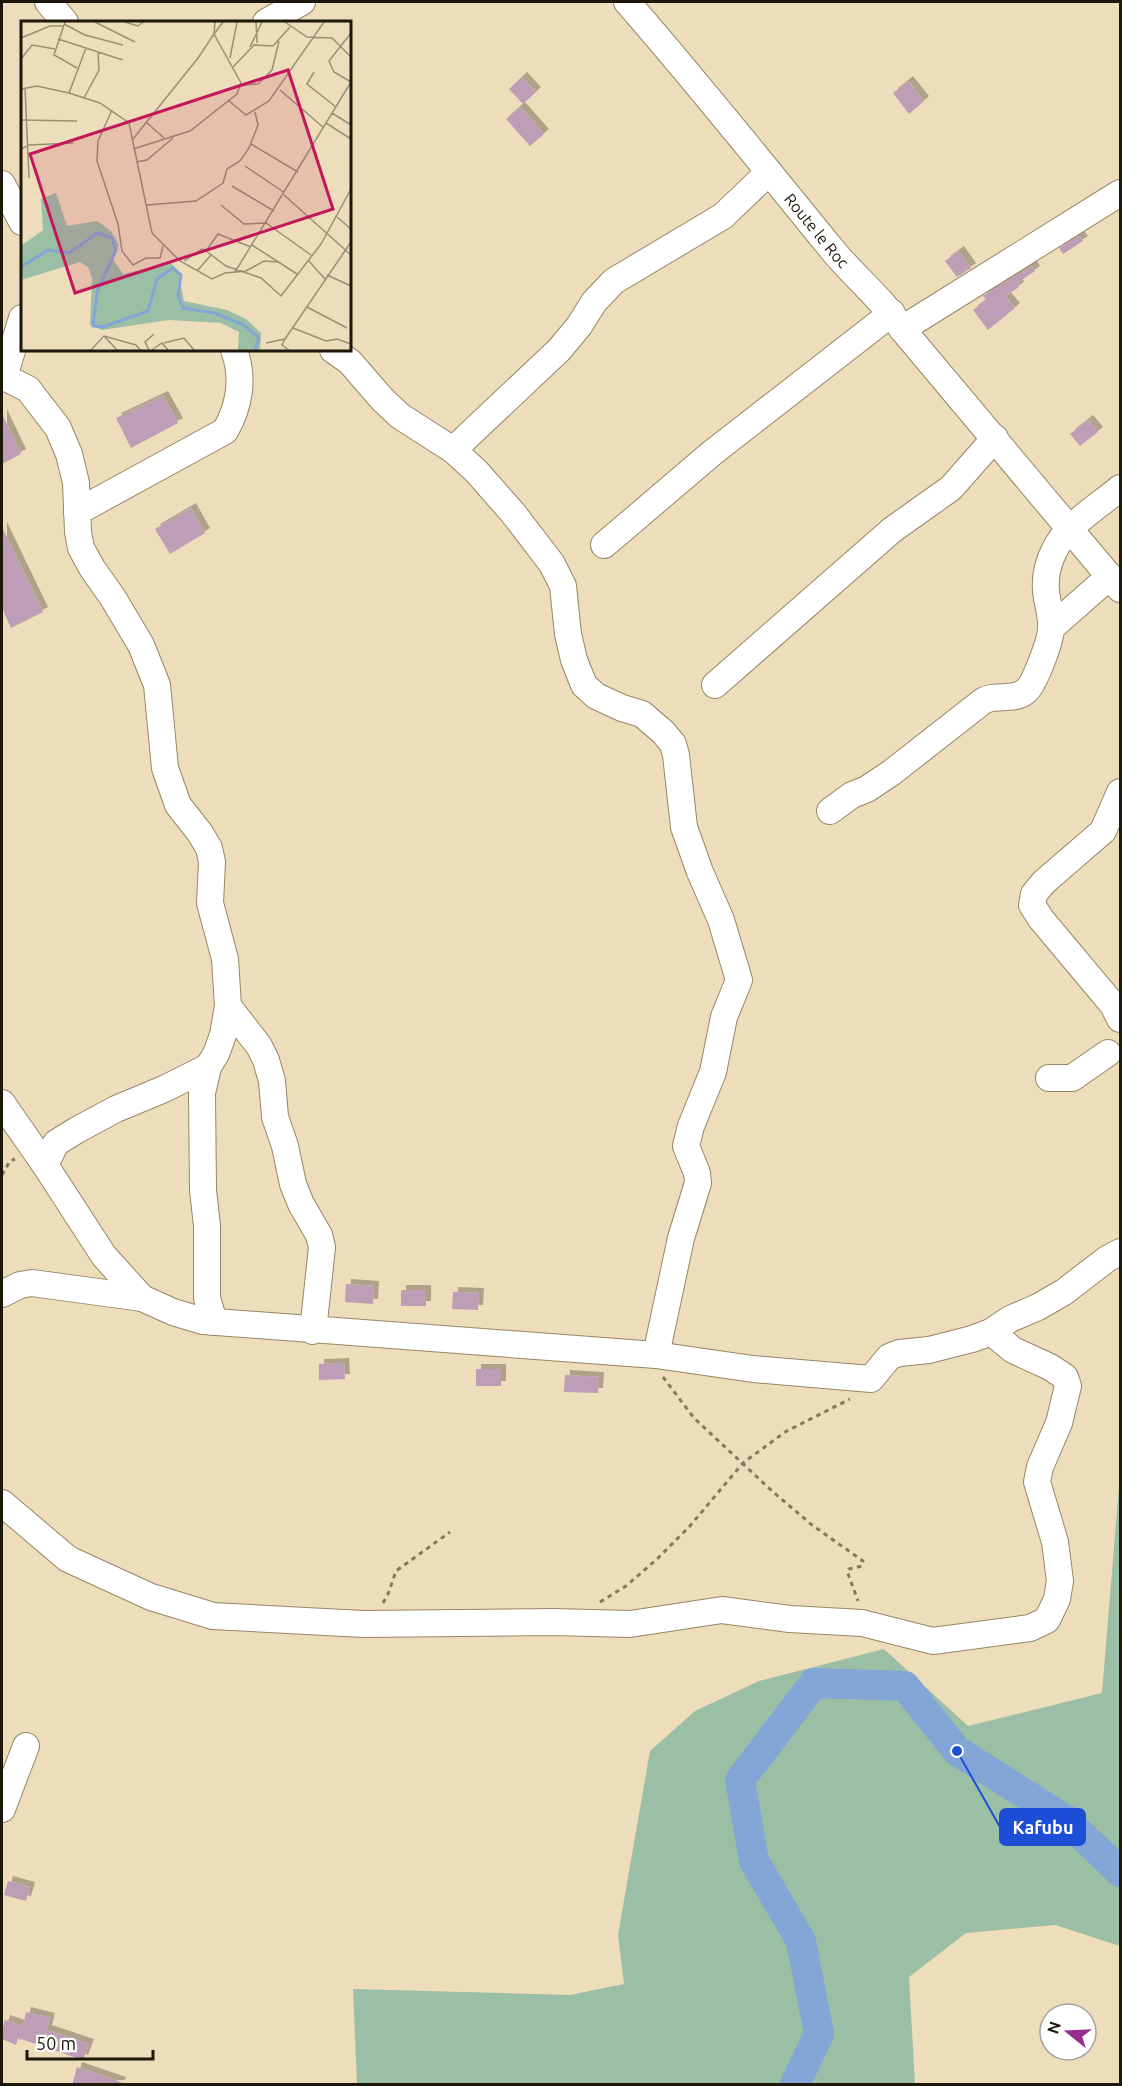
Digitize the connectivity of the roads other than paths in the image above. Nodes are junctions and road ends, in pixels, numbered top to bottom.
1 (48, 2) edge
2 (302, 2) edge
3 (627, 2) edge
4 (64, 21) edge
5 (268, 21) edge
6 (769, 172) junction
7 (2, 184) edge
8 (1120, 193) edge
9 (21, 220) edge
10 (21, 321) edge
11 (897, 321) junction
12 (234, 351) edge
13 (334, 351) edge
14 (3, 377) edge
15 (1002, 447) junction
16 (453, 450) junction
17 (1120, 488) edge
18 (77, 512) junction
19 (1071, 529) junction
20 (604, 545) dead end
21 (1115, 582) edge
22 (1051, 628) junction
23 (715, 685) dead end
24 (1120, 792) edge
25 (830, 811) dead end
26 (228, 1006) junction
27 (1120, 1019) edge
28 (1116, 1055) edge
29 (208, 1067) junction
30 (1049, 1078) dead end
31 (2, 1104) edge
32 (45, 1165) junction
33 (1120, 1252) edge
34 (2, 1294) edge
35 (142, 1298) junction
36 (214, 1322) junction
37 (313, 1330) junction
38 (991, 1332) junction
39 (657, 1364) junction
40 (2, 1503) edge
41 (26, 1746) dead end
42 (2, 1809) edge

1 - 4 street
2 - 5 street
3 - 6 street, Route le Roc
6 - 11 street, Route le Roc
6 - 16 street
7 - 9 street
8 - 11 street
10 - 14 street
11 - 15 street, Route le Roc
11 - 20 street
12 - 18 street
13 - 16 street
14 - 18 street
15 - 19 street, Route le Roc
15 - 23 street
16 - 39 street
17 - 19 street
18 - 26 street
19 - 21 street, Route le Roc
19 - 22 street
21 - 22 street
22 - 25 street
24 - 27 street
26 - 29 street
26 - 37 street
28 - 30 street
29 - 32 street
29 - 36 street
31 - 32 street
32 - 35 street
33 - 38 street
34 - 35 street
35 - 36 street
36 - 37 street
37 - 39 street
38 - 39 street
38 - 40 street
41 - 42 street

